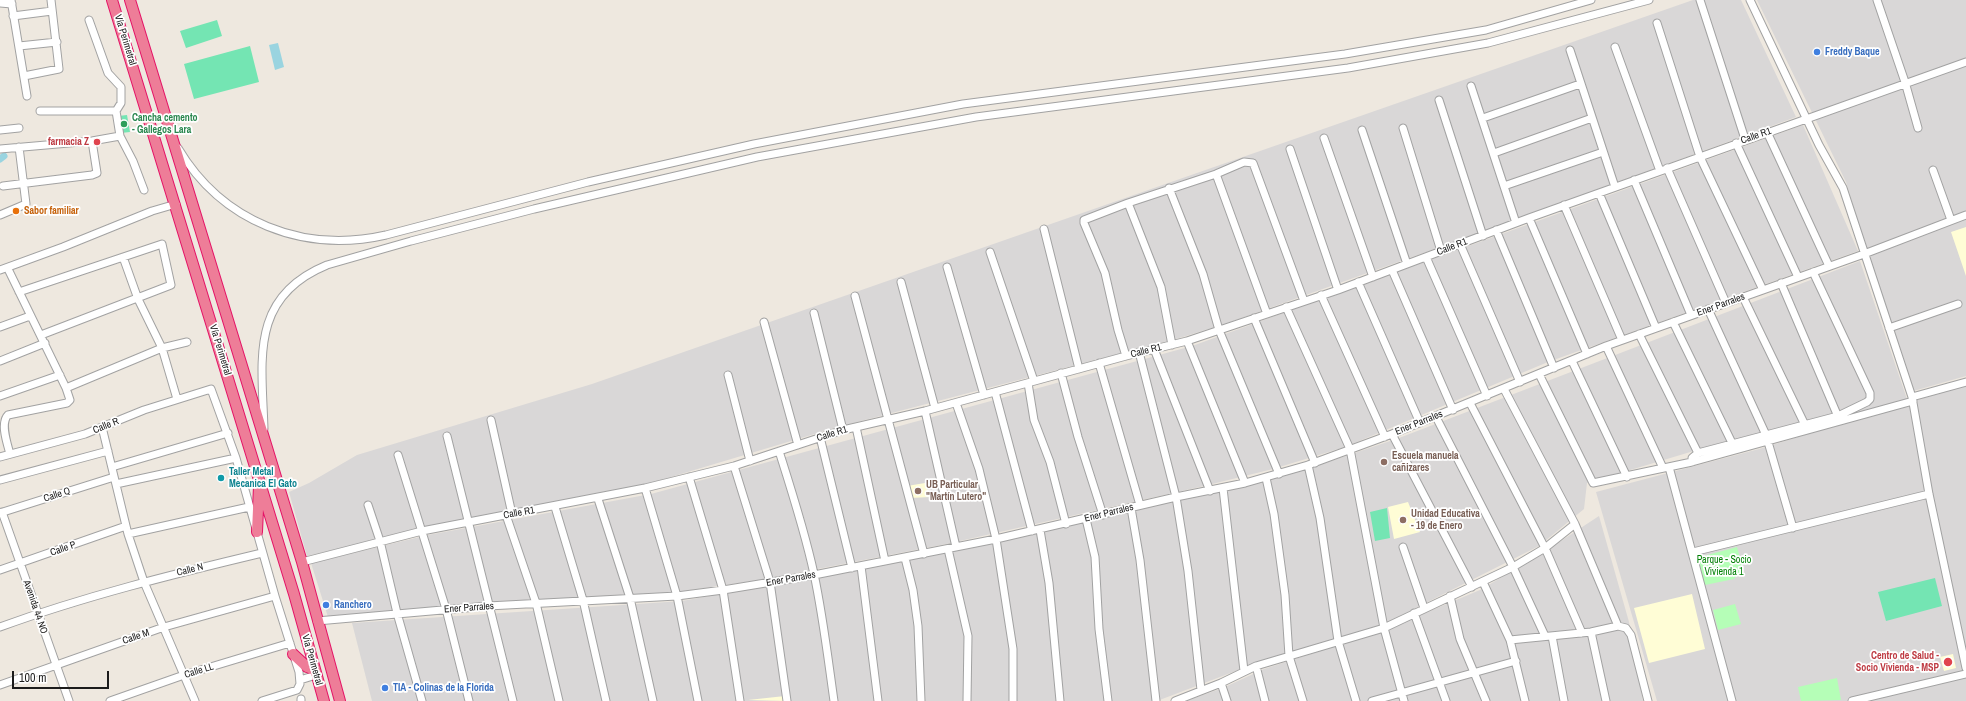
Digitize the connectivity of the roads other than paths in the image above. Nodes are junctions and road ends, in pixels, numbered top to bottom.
1 (51, 0) edge
2 (112, 0) edge
3 (130, 0) edge
4 (1591, 0) edge
5 (1648, 0) edge
6 (1700, 0) edge
7 (1750, 0) edge
8 (1877, 0) edge
9 (11, 2) edge
10 (0, 3) edge
11 (52, 11) junction
12 (13, 16) junction
13 (89, 20) dead end
14 (1657, 23) dead end
15 (57, 42) junction
16 (19, 46) junction
17 (1615, 47) dead end
18 (1570, 50) dead end
19 (1966, 62) edge
20 (24, 76) junction
21 (1905, 82) junction
22 (1580, 84) junction
23 (1471, 86) dead end
24 (27, 96) dead end
25 (1439, 100) dead end
26 (116, 110) junction
27 (40, 111) dead end
28 (1806, 117) junction
29 (1483, 118) junction
30 (1592, 118) junction
31 (19, 128) dead end
32 (1403, 128) dead end
33 (1918, 128) dead end
34 (0, 130) edge
35 (170, 130) junction
36 (1362, 130) dead end
37 (1767, 132) junction
38 (120, 136) junction
39 (1324, 138) dead end
40 (1745, 139) junction
41 (92, 140) junction
42 (1736, 143) junction
43 (19, 147) junction
44 (0, 149) edge
45 (1290, 149) dead end
46 (1603, 152) junction
47 (1494, 153) junction
48 (1700, 157) junction
49 (1668, 168) junction
50 (1933, 170) dead end
51 (1660, 171) junction
52 (1216, 174) junction
53 (1634, 180) junction
54 (22, 184) junction
55 (4, 186) dead end
56 (1504, 186) junction
57 (1615, 187) junction
58 (1169, 188) junction
59 (144, 190) dead end
60 (1599, 193) junction
61 (531, 196) junction
62 (1128, 203) junction
63 (176, 204) junction
64 (1564, 205) junction
65 (534, 209) junction
66 (0, 215) edge
67 (1966, 215) edge
68 (1529, 218) junction
69 (1950, 220) junction
70 (1516, 223) junction
71 (1044, 228) dead end
72 (1496, 230) junction
73 (1483, 236) junction
74 (1460, 244) junction
75 (63, 247) junction
76 (990, 252) dead end
77 (1441, 252) junction
78 (1864, 254) junction
79 (123, 257) junction
80 (1426, 257) junction
81 (1407, 264) junction
82 (1829, 266) junction
83 (947, 267) dead end
84 (0, 270) edge
85 (1392, 270) junction
86 (9, 271) junction
87 (1813, 272) junction
88 (0, 274) edge
89 (1373, 277) junction
90 (1798, 277) junction
91 (901, 282) dead end
92 (1358, 282) junction
93 (1781, 283) junction
94 (1338, 290) junction
95 (1763, 290) junction
96 (19, 292) junction
97 (1321, 295) junction
98 (855, 296) dead end
99 (1743, 297) junction
100 (138, 299) junction
101 (1304, 301) junction
102 (1726, 303) junction
103 (1958, 304) dead end
104 (1286, 307) junction
105 (1708, 309) junction
106 (814, 313) dead end
107 (1267, 314) junction
108 (1691, 315) junction
109 (30, 316) junction
110 (1254, 318) junction
111 (764, 322) dead end
112 (1673, 322) junction
113 (0, 327) edge
114 (1656, 328) junction
115 (1889, 328) junction
116 (1219, 330) junction
117 (1639, 334) junction
118 (41, 335) junction
119 (1622, 340) junction
120 (1187, 341) junction
121 (187, 342) dead end
122 (45, 343) junction
123 (1172, 345) junction
124 (1606, 346) junction
125 (162, 348) junction
126 (1154, 348) junction
127 (1139, 352) junction
128 (1587, 354) junction
129 (1126, 356) junction
130 (0, 361) edge
131 (1572, 361) junction
132 (1099, 363) junction
133 (1554, 368) junction
134 (1079, 369) junction
135 (1061, 373) junction
136 (1539, 374) junction
137 (60, 375) junction
138 (728, 375) dead end
139 (1031, 382) junction
140 (1520, 382) junction
141 (1966, 382) edge
142 (66, 388) junction
143 (1504, 389) junction
144 (995, 392) junction
145 (984, 395) junction
146 (0, 396) edge
147 (1487, 396) junction
148 (177, 399) junction
149 (1912, 399) junction
150 (956, 403) junction
151 (1470, 403) junction
152 (934, 408) junction
153 (1453, 410) junction
154 (924, 411) junction
155 (1436, 417) junction
156 (890, 419) junction
157 (1839, 419) junction
158 (491, 420) dead end
159 (1420, 424) junction
160 (1805, 425) junction
161 (102, 427) junction
162 (856, 427) junction
163 (843, 430) junction
164 (228, 433) junction
165 (1389, 435) junction
166 (447, 436) dead end
167 (820, 437) junction
168 (1766, 439) junction
169 (264, 441) junction
170 (798, 445) junction
171 (1734, 446) junction
172 (1350, 449) junction
173 (108, 451) junction
174 (779, 451) junction
175 (1698, 453) junction
176 (10, 454) junction
177 (398, 455) dead end
178 (0, 457) edge
179 (236, 458) junction
180 (750, 461) junction
181 (1692, 462) junction
182 (1311, 464) junction
183 (734, 466) junction
184 (112, 467) junction
185 (1666, 468) junction
186 (1279, 474) junction
187 (689, 477) junction
188 (1627, 477) junction
189 (1266, 478) junction
190 (0, 480) edge
191 (115, 480) junction
192 (259, 480) junction
193 (1244, 483) junction
194 (645, 488) junction
195 (1223, 488) junction
196 (1210, 491) junction
197 (1930, 494) junction
198 (1176, 497) junction
199 (598, 499) junction
200 (368, 505) dead end
201 (1140, 505) junction
202 (250, 507) junction
203 (555, 507) junction
204 (1130, 508) junction
205 (1, 513) edge
206 (509, 514) junction
207 (1104, 514) junction
208 (1086, 519) junction
209 (468, 521) junction
210 (1066, 524) junction
211 (1575, 524) junction
212 (1793, 528) junction
213 (127, 530) junction
214 (1040, 530) junction
215 (422, 531) junction
216 (1032, 531) junction
217 (257, 532) junction
218 (996, 539) junction
219 (380, 541) junction
220 (956, 547) junction
221 (1402, 547) dead end
222 (1545, 548) junction
223 (948, 549) junction
224 (1693, 552) junction
225 (262, 553) junction
226 (924, 554) junction
227 (905, 558) junction
228 (885, 561) junction
229 (302, 562) junction
230 (20, 564) junction
231 (861, 566) junction
232 (1513, 567) junction
233 (852, 568) junction
234 (0, 570) edge
235 (814, 575) junction
236 (144, 582) junction
237 (770, 582) junction
238 (1482, 582) junction
239 (1472, 587) junction
240 (723, 590) junction
241 (275, 596) junction
242 (676, 596) junction
243 (1450, 596) junction
244 (630, 598) junction
245 (583, 600) junction
246 (536, 603) junction
247 (488, 606) junction
248 (1424, 608) junction
249 (446, 609) junction
250 (38, 613) junction
251 (397, 613) junction
252 (1414, 613) junction
253 (317, 621) junction
254 (1618, 626) junction
255 (0, 627) edge
256 (164, 627) junction
257 (1384, 628) junction
258 (1591, 632) junction
259 (1582, 633) junction
260 (1548, 636) junction
261 (1510, 640) junction
262 (1338, 641) junction
263 (290, 643) junction
264 (293, 654) junction
265 (1289, 656) junction
266 (1516, 661) junction
267 (56, 665) junction
268 (1256, 666) junction
269 (1966, 668) edge
270 (1244, 671) junction
271 (1474, 672) junction
272 (316, 673) junction
273 (1966, 674) edge
274 (184, 675) junction
275 (300, 680) junction
276 (1440, 682) junction
277 (1222, 683) junction
278 (0, 685) edge
279 (1201, 690) junction
280 (1401, 693) junction
281 (1186, 699) edge
282 (69, 701) edge
283 (110, 701) edge
284 (194, 701) edge
285 (262, 701) edge
286 (324, 701) edge
287 (340, 701) edge
288 (422, 701) edge
289 (469, 701) edge
290 (513, 701) edge
291 (559, 701) edge
292 (606, 701) edge
293 (653, 701) edge
294 (698, 701) edge
295 (740, 701) edge
296 (787, 701) edge
297 (834, 701) edge
298 (878, 701) edge
299 (921, 701) edge
300 (967, 701) edge
301 (1013, 701) edge
302 (1060, 701) edge
303 (1108, 701) edge
304 (1156, 701) edge
305 (1175, 701) edge
306 (1227, 701) edge
307 (1265, 701) edge
308 (1303, 701) edge
309 (1356, 701) edge
310 (1372, 701) edge
311 (1404, 701) edge
312 (1446, 701) edge
313 (1486, 701) edge
314 (1525, 701) edge
315 (1564, 701) edge
316 (1606, 701) edge
317 (1648, 701) edge
318 (1732, 701) edge
319 (1852, 701) edge

1 - 11 street
2 - 63 highway, Vía Perimetral
3 - 35 highway, Vía Perimetral
4 - 61 street
5 - 65 street
6 - 40 street
7 - 28 street
8 - 21 street
9 - 10 street
9 - 12 street
11 - 12 street
11 - 15 street
12 - 16 street
13 - 26 street
14 - 48 street
15 - 16 street
15 - 20 street
16 - 20 street
17 - 51 street
18 - 22 street
19 - 21 street, Calle R1
20 - 24 street
21 - 28 street, Calle R1
21 - 33 street
22 - 29 street
22 - 30 street
23 - 29 street
25 - 73 street
26 - 27 street
26 - 38 street
28 - 37 street, Calle R1
28 - 78 street
29 - 47 street
30 - 46 street
30 - 47 street
31 - 34 street
32 - 77 street
35 - 61 street
35 - 169 highway, Vía Perimetral
36 - 81 street
37 - 40 street, Calle R1
37 - 82 street
38 - 41 street
38 - 59 street
39 - 89 street
40 - 42 street, Calle R1
41 - 43 street
41 - 54 street
42 - 48 street, Calle R1
42 - 90 street
43 - 44 street
43 - 54 street
45 - 94 street
46 - 56 street
46 - 57 street
47 - 56 street
48 - 49 street, Calle R1
48 - 95 street
49 - 51 street, Calle R1
49 - 102 street
50 - 69 street
51 - 53 street, Calle R1
52 - 58 street
52 - 101 street
52 - 107 street
53 - 57 street, Calle R1
53 - 108 street
54 - 55 street
54 - 66 street
56 - 70 street
57 - 60 street, Calle R1
58 - 62 street
58 - 116 street
60 - 64 street, Calle R1
60 - 114 street
61 - 65 street
62 - 123 street
62 - 129 street
63 - 75 street
63 - 192 highway, Vía Perimetral
64 - 68 street, Calle R1
64 - 119 street
65 - 169 street
67 - 69 street, Ener Parrales
68 - 70 street, Calle R1
68 - 128 street
69 - 78 street, Ener Parrales
70 - 72 street, Calle R1
71 - 134 street
72 - 73 street, Calle R1
72 - 133 street
73 - 74 street, Calle R1
74 - 77 street, Calle R1
74 - 140 street
75 - 84 street
75 - 86 street
76 - 139 street
77 - 80 street, Calle R1
78 - 82 street, Ener Parrales
78 - 115 street
79 - 96 street
79 - 100 street
79 - 100 street
80 - 81 street, Calle R1
80 - 147 street
81 - 85 street, Calle R1
82 - 87 street, Ener Parrales
83 - 145 street
85 - 89 street, Calle R1
85 - 153 street
86 - 88 street
86 - 96 street
87 - 90 street, Ener Parrales
87 - 157 street
89 - 92 street, Calle R1
90 - 93 street, Ener Parrales
91 - 152 street
92 - 94 street, Calle R1
92 - 159 street
93 - 95 street, Ener Parrales
93 - 157 street
94 - 97 street, Calle R1
95 - 99 street, Ener Parrales
96 - 109 street
97 - 101 street, Calle R1
97 - 165 street
98 - 156 street
99 - 102 street, Ener Parrales
99 - 160 street
100 - 118 street
100 - 125 street
101 - 104 street, Calle R1
102 - 105 street, Ener Parrales
103 - 115 street
104 - 107 street, Calle R1
104 - 172 street
105 - 108 street, Ener Parrales
105 - 168 street
106 - 163 street
107 - 110 street, Calle R1
108 - 112 street, Ener Parrales
109 - 113 street
109 - 118 street
110 - 116 street, Calle R1
110 - 182 street
111 - 170 street
112 - 114 street, Ener Parrales
112 - 171 street
114 - 117 street, Ener Parrales
115 - 149 street
116 - 120 street, Calle R1
116 - 186 street
117 - 119 street, Ener Parrales
117 - 175 street
118 - 122 street
119 - 124 street, Ener Parrales
120 - 123 street, Calle R1
120 - 193 street
121 - 125 street
122 - 130 street
122 - 137 street
123 - 126 street, Calle R1
124 - 128 street, Ener Parrales
124 - 185 street
125 - 142 street
125 - 148 street
126 - 127 street, Calle R1
126 - 196 street
127 - 129 street, Calle R1
127 - 198 street
128 - 131 street, Ener Parrales
129 - 132 street, Calle R1
131 - 133 street, Ener Parrales
131 - 188 street
132 - 134 street, Calle R1
132 - 201 street
133 - 136 street, Ener Parrales
134 - 135 street, Calle R1
135 - 139 street, Calle R1
135 - 207 street
136 - 140 street, Ener Parrales
136 - 188 street
137 - 142 street
137 - 146 street
138 - 180 street
139 - 144 street, Calle R1
139 - 210 street
140 - 143 street, Ener Parrales
141 - 149 street
142 - 176 street
143 - 147 street, Ener Parrales
143 - 211 street
144 - 145 street, Calle R1
144 - 216 street
145 - 150 street, Calle R1
147 - 151 street, Ener Parrales
148 - 161 street, Calle R
148 - 164 street, Calle R
149 - 157 street
149 - 197 street
150 - 152 street, Calle R1
150 - 218 street
151 - 153 street, Ener Parrales
151 - 222 street
152 - 154 street, Calle R1
153 - 155 street, Ener Parrales
154 - 156 street, Calle R1
154 - 220 street
155 - 159 street, Ener Parrales
155 - 232 street
156 - 162 street, Calle R1
156 - 226 street
157 - 160 street
157 - 168 street
158 - 206 street
159 - 165 street, Ener Parrales
160 - 168 street
161 - 173 street
161 - 176 street, Calle R
162 - 163 street, Calle R1
162 - 228 street
163 - 167 street, Calle R1
164 - 179 street
164 - 184 street
165 - 172 street, Ener Parrales
165 - 239 street
166 - 209 street
167 - 170 street, Calle R1
167 - 233 street
168 - 171 street
168 - 212 street
169 - 229 highway, Vía Perimetral
170 - 174 street, Calle R1
171 - 175 street
171 - 181 street
172 - 182 street, Ener Parrales
172 - 257 street
173 - 184 street
173 - 190 street
174 - 180 street, Calle R1
174 - 235 street
175 - 181 street
176 - 178 street, Calle R
177 - 215 street
179 - 191 street, Calle Q
179 - 202 street
180 - 183 street, Calle R1
181 - 185 street
182 - 186 street, Ener Parrales
182 - 262 street
183 - 187 street, Calle R1
183 - 237 street
184 - 191 street
185 - 188 street
185 - 224 street
186 - 189 street, Ener Parrales
187 - 194 street, Calle R1
187 - 240 street
189 - 193 street, Ener Parrales
189 - 265 street
191 - 205 street, Calle Q
191 - 213 street
192 - 217 highway
192 - 272 highway, Vía Perimetral
193 - 195 street, Ener Parrales
194 - 199 street, Calle R1
194 - 242 street
195 - 196 street, Ener Parrales
195 - 270 street
196 - 198 street, Ener Parrales
197 - 212 street
197 - 269 street
198 - 201 street, Ener Parrales
198 - 279 street
199 - 203 street, Calle R1
199 - 244 street
200 - 219 street
201 - 204 street, Ener Parrales
202 - 213 street, Calle P
202 - 217 street
203 - 206 street, Calle R1
203 - 245 street
204 - 207 street, Ener Parrales
204 - 304 street
205 - 230 street, Avenida 44 NO
206 - 209 street, Calle R1
206 - 246 street
207 - 208 street, Ener Parrales
208 - 210 street, Ener Parrales
208 - 303 street
209 - 215 street, Calle R1
209 - 247 street
210 - 214 street, Ener Parrales
211 - 222 street
211 - 254 street
212 - 224 street
213 - 230 street, Calle P
213 - 236 street
214 - 216 street, Ener Parrales
214 - 302 street
215 - 219 street, Calle R1
215 - 249 street
216 - 218 street, Ener Parrales
217 - 225 street
218 - 220 street, Ener Parrales
218 - 301 street
219 - 229 street, Calle R1
219 - 251 street
220 - 223 street, Ener Parrales
221 - 248 street
222 - 232 street
222 - 259 street
223 - 226 street, Ener Parrales
223 - 300 street
224 - 318 street
225 - 236 street, Calle N
225 - 241 street
226 - 227 street, Ener Parrales
227 - 228 street, Ener Parrales
227 - 299 street
228 - 231 street, Ener Parrales
229 - 253 highway, Vía Perimetral
230 - 234 street, Calle P
230 - 250 street, Avenida 44 NO
231 - 233 street, Ener Parrales
231 - 298 street
232 - 238 street
232 - 260 street
233 - 235 street, Ener Parrales
235 - 237 street, Ener Parrales
235 - 297 street
236 - 250 street, Calle N
236 - 256 street
237 - 240 street, Ener Parrales
237 - 296 street
238 - 239 street
238 - 261 street
239 - 243 street
240 - 242 street, Ener Parrales
240 - 295 street
241 - 256 street, Calle M
241 - 263 street
242 - 244 street, Ener Parrales
242 - 294 street
243 - 248 street
243 - 271 street
244 - 245 street, Ener Parrales
244 - 293 street
245 - 246 street, Ener Parrales
245 - 292 street
246 - 247 street, Ener Parrales
246 - 291 street
247 - 249 street, Ener Parrales
247 - 290 street
248 - 252 street
249 - 251 street, Ener Parrales
249 - 289 street
250 - 255 street, Calle N
250 - 267 street, Avenida 44 NO
251 - 253 street, Ener Parrales
251 - 288 street
252 - 257 street
252 - 276 street
253 - 287 highway, Vía Perimetral
254 - 258 street
254 - 317 street
256 - 267 street, Calle M
256 - 274 street
257 - 262 street
257 - 280 street
258 - 259 street
258 - 316 street
259 - 260 street
260 - 261 street
260 - 315 street
261 - 266 street
262 - 265 street
262 - 309 street
263 - 264 street
263 - 274 street, Calle LL
264 - 272 highway
264 - 275 street
265 - 268 street
265 - 308 street
266 - 271 street
266 - 314 street
267 - 278 street, Calle M
267 - 282 street, Avenida 44 NO
268 - 270 street
268 - 307 street
270 - 277 street
271 - 276 street
271 - 313 street
272 - 275 street
272 - 286 highway, Vía Perimetral
273 - 319 street
274 - 283 street, Calle LL
274 - 284 street
275 - 285 street
276 - 280 street
276 - 312 street
277 - 279 street
277 - 306 street
279 - 281 street
280 - 310 street
280 - 311 street
281 - 305 street

